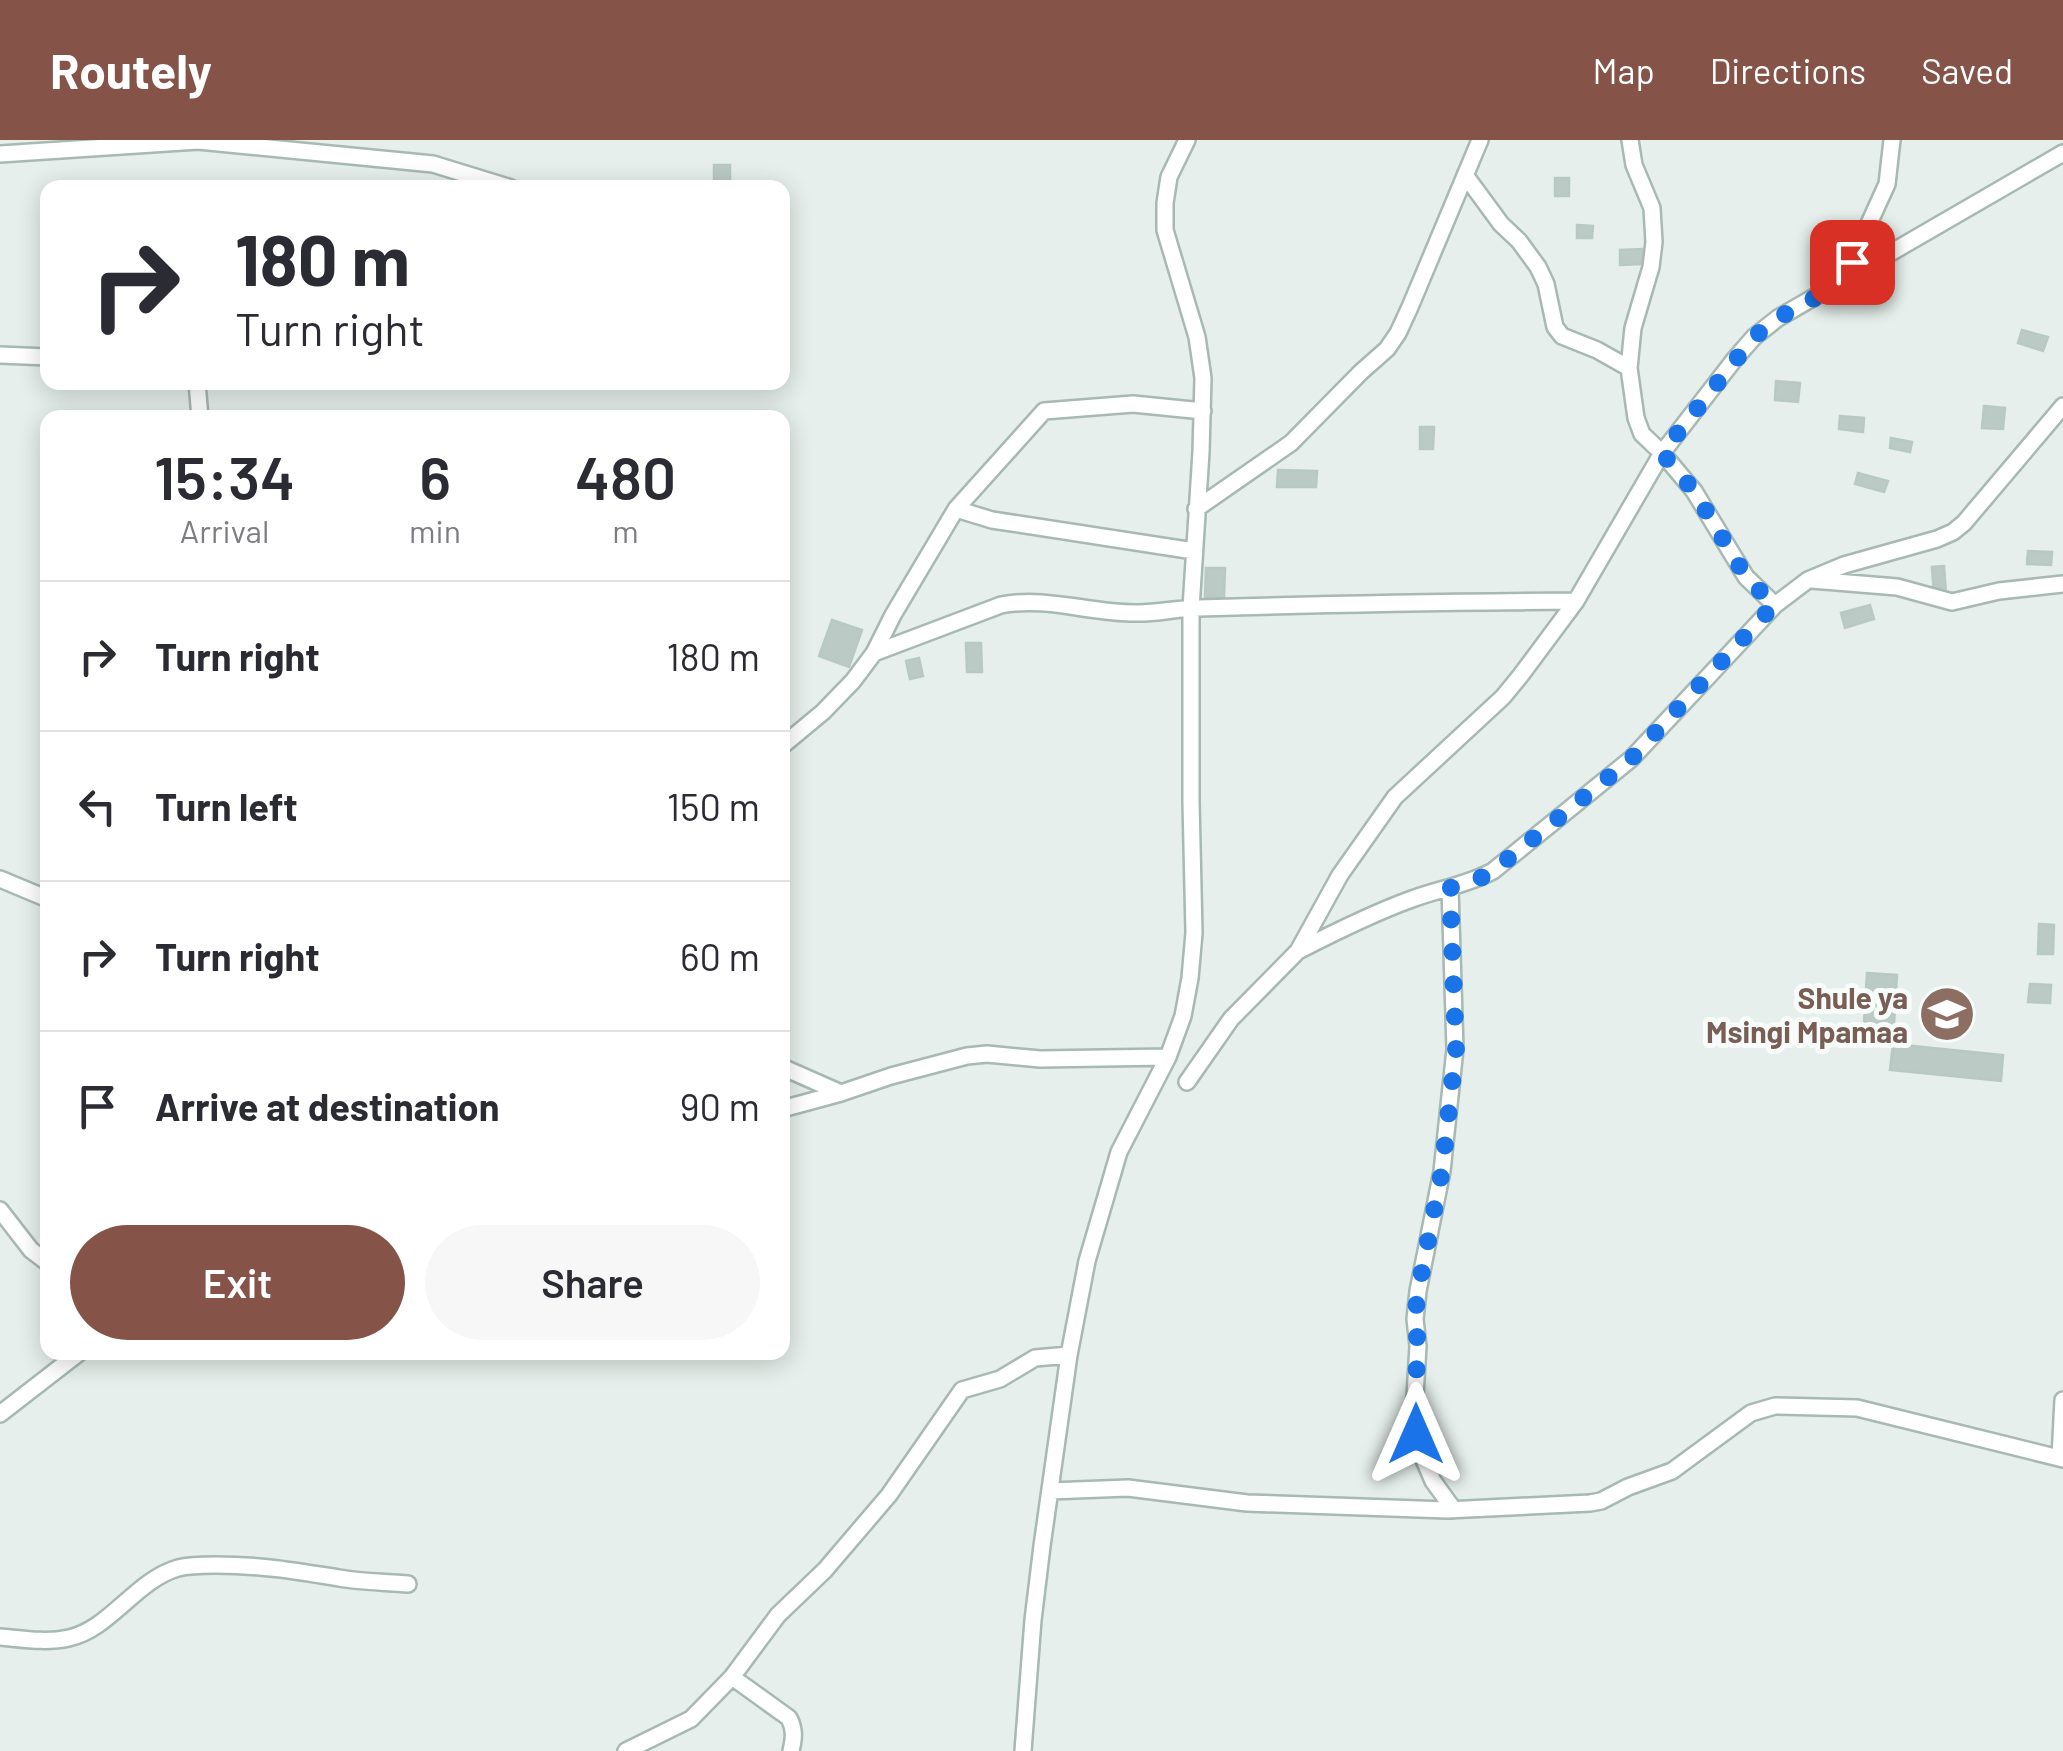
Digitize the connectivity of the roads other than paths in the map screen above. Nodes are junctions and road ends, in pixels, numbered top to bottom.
1 (1187, 140) edge
2 (1480, 140) edge
3 (1630, 140) edge
4 (1892, 140) edge
5 (2063, 153) edge
6 (0, 154) edge
7 (1465, 176) junction
8 (485, 180) edge
9 (1842, 283) junction
10 (0, 355) edge
11 (40, 357) edge
12 (1629, 368) junction
13 (2063, 406) edge
14 (1203, 411) junction
15 (1662, 453) junction
16 (956, 509) junction
17 (1196, 509) junction
18 (1194, 552) junction
19 (1808, 580) junction
20 (2063, 584) edge
21 (1576, 601) junction
22 (1774, 605) junction
23 (1191, 608) junction
24 (874, 653) junction
25 (790, 739) edge
26 (0, 879) edge
27 (1450, 888) junction
28 (40, 896) edge
29 (1298, 951) junction
30 (1168, 1057) junction
31 (790, 1071) edge
32 (1187, 1082) dead end
33 (841, 1093) junction
34 (790, 1107) edge
35 (0, 1210) edge
36 (40, 1257) edge
37 (1069, 1355) junction
38 (70, 1360) edge
39 (2063, 1400) edge
40 (0, 1414) edge
41 (2061, 1458) edge
42 (1050, 1490) junction
43 (1454, 1510) junction
44 (408, 1584) dead end
45 (0, 1637) edge
46 (732, 1677) junction
47 (626, 1751) edge
48 (791, 1751) edge
49 (1023, 1751) edge

1 - 14 street
2 - 7 street
3 - 12 street
4 - 9 street
5 - 9 street
6 - 8 street
7 - 12 street
7 - 17 street
9 - 15 street
10 - 11 street
12 - 15 street
13 - 19 street
14 - 16 street
14 - 17 street
15 - 21 street
15 - 22 street
16 - 18 street
16 - 24 street
17 - 18 street
18 - 23 street
19 - 20 street
19 - 22 street
21 - 23 street
21 - 29 street
22 - 27 street
23 - 24 street
23 - 30 street
24 - 25 street
26 - 28 street
27 - 29 street
27 - 43 street
29 - 32 street
30 - 33 street
30 - 37 street
31 - 33 street
33 - 34 street
35 - 36 street
37 - 42 street
37 - 46 street
38 - 40 street
39 - 41 street
41 - 43 street
42 - 43 street
42 - 49 street
44 - 45 street
46 - 47 street
46 - 48 street

